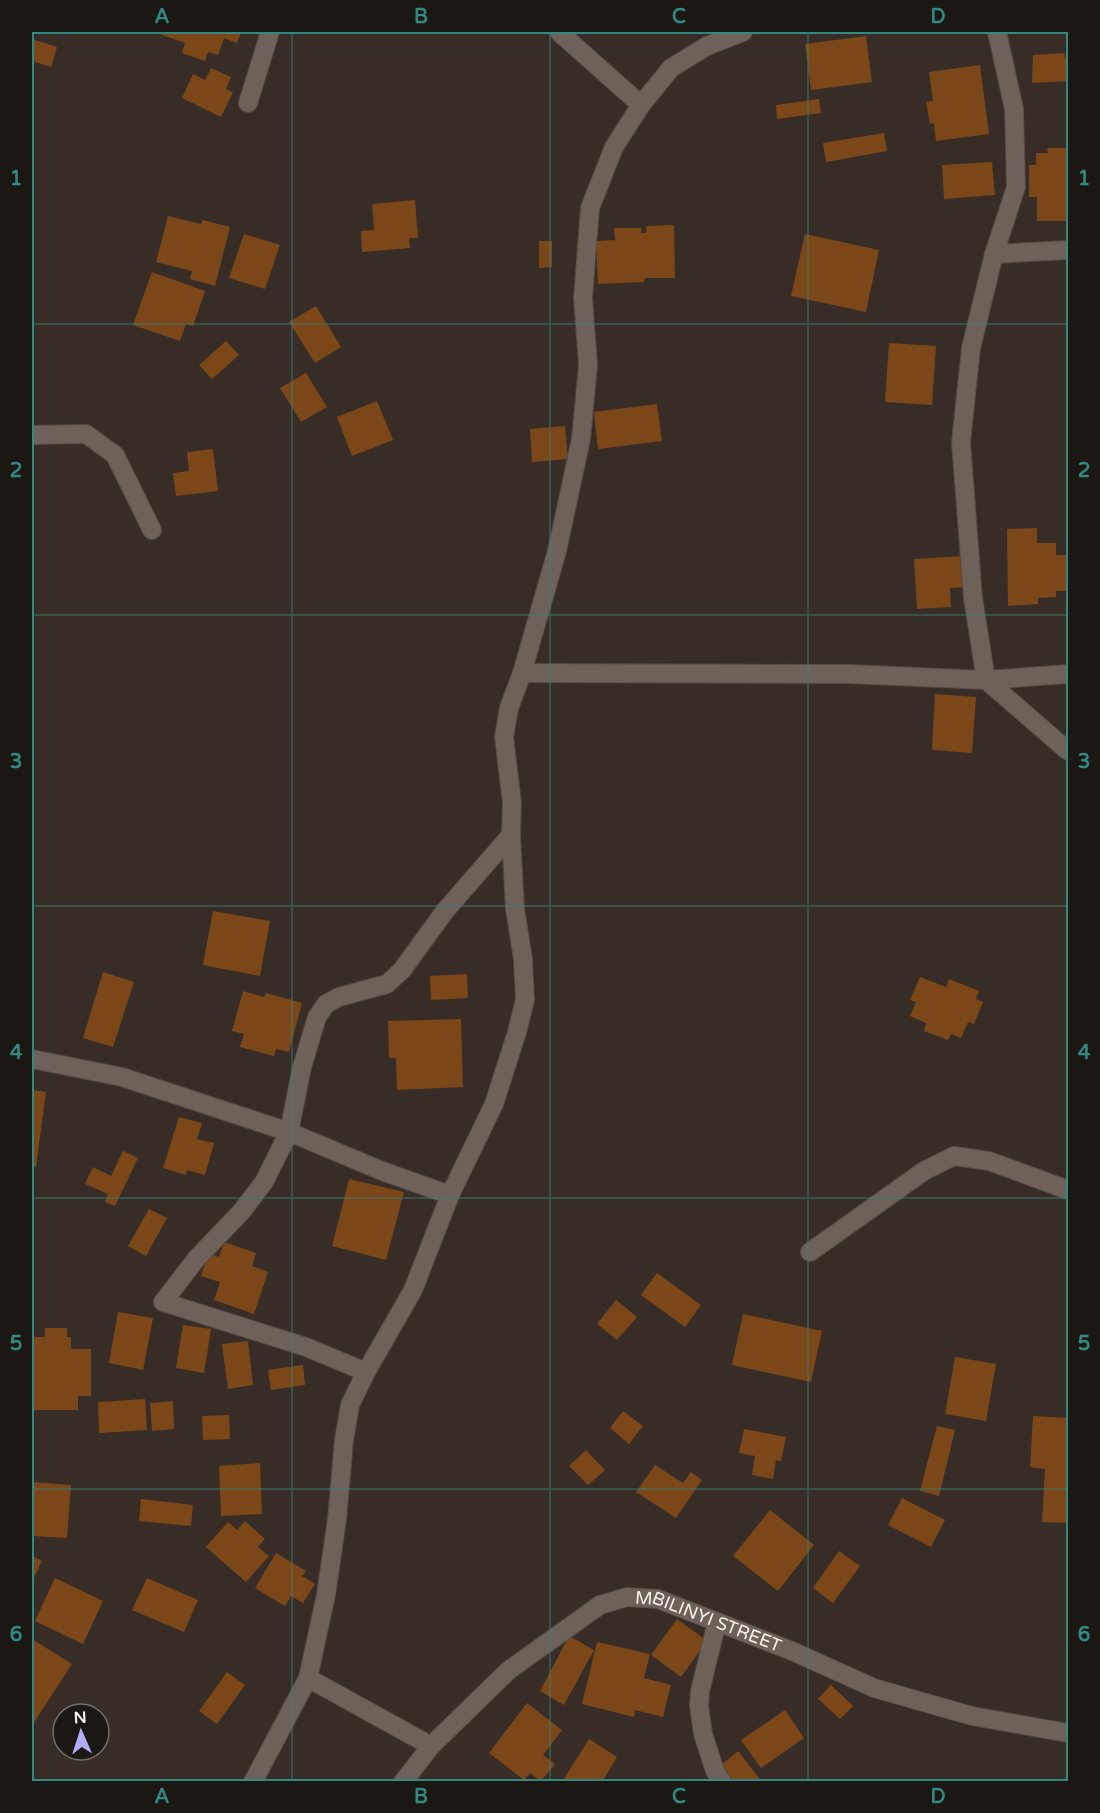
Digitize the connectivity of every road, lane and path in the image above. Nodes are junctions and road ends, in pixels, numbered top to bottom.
1 (270, 32) edge
2 (559, 32) edge
3 (743, 32) edge
4 (997, 32) edge
5 (248, 103) dead end
6 (641, 105) junction
7 (1068, 250) edge
8 (994, 254) junction
9 (32, 435) edge
10 (152, 530) dead end
11 (522, 673) junction
12 (1068, 674) edge
13 (986, 680) junction
14 (1068, 751) edge
15 (511, 835) junction
16 (32, 1059) edge
17 (289, 1132) junction
18 (1068, 1190) edge
19 (450, 1195) junction
20 (810, 1252) dead end
21 (366, 1372) junction
22 (717, 1622) junction
23 (308, 1677) junction
24 (1068, 1733) edge
25 (430, 1746) junction
26 (254, 1782) edge
27 (403, 1782) edge
28 (722, 1782) edge

1 - 5 street
2 - 6 street
3 - 6 street
4 - 8 street
6 - 11 street
7 - 8 street
8 - 13 street
9 - 10 street
11 - 13 street
11 - 15 street
12 - 13 street
13 - 14 street
15 - 17 street
15 - 19 street
16 - 17 street
17 - 19 street
17 - 21 street
18 - 20 street
19 - 21 street
21 - 23 street
22 - 24 street, MBILINYI STREET
22 - 25 street, MBILINYI STREET
22 - 28 street
23 - 25 street
23 - 26 street
25 - 27 street, MBILINYI STREET

